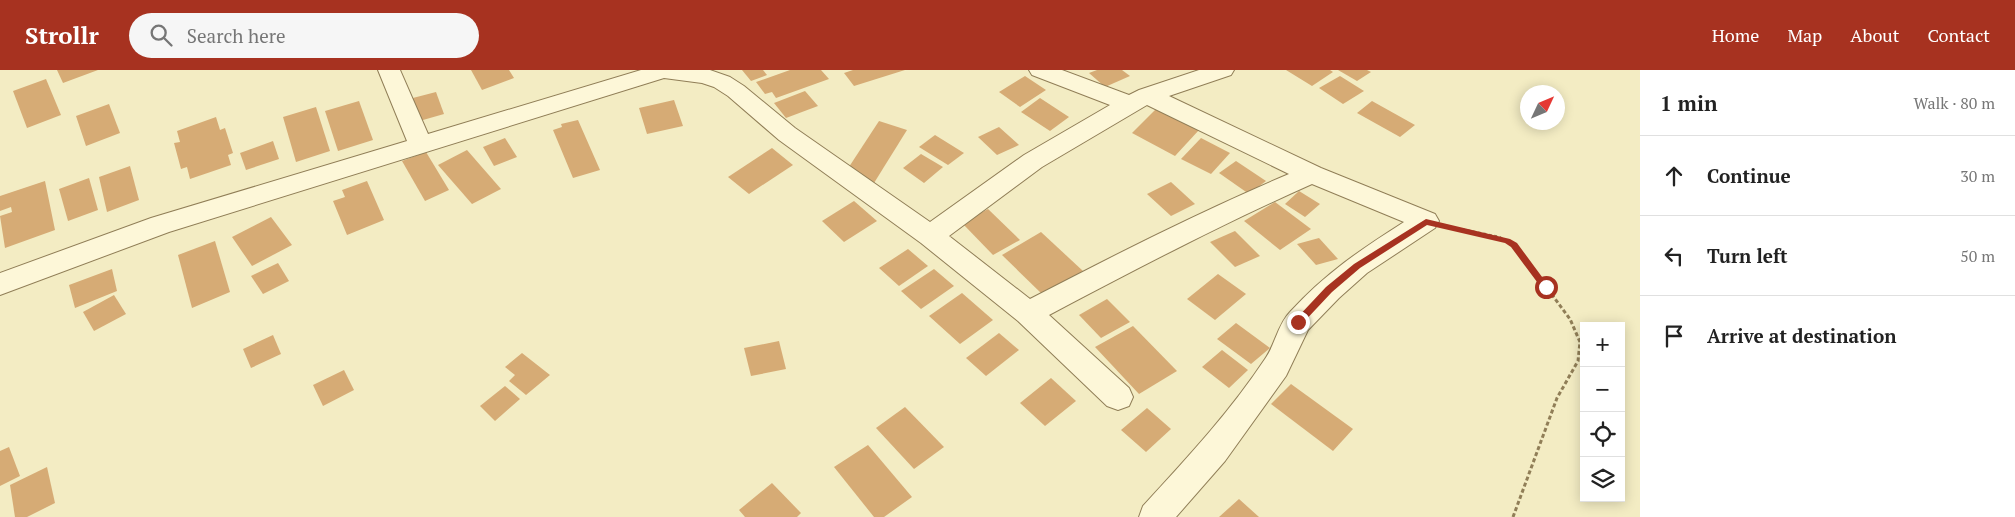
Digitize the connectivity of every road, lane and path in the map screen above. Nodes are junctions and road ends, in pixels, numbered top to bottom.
1 (389, 70) edge
2 (1040, 70) edge
3 (1224, 70) edge
4 (662, 71) edge
5 (1138, 100) junction
6 (421, 146) junction
7 (1312, 174) junction
8 (1426, 222) junction
9 (930, 236) junction
10 (0, 284) edge
11 (1028, 313) junction
12 (1118, 397) dead end
13 (1154, 517) edge
14 (1514, 517) edge

1 - 6 street
2 - 5 street
3 - 5 street
4 - 6 street
4 - 9 street
5 - 7 street
5 - 9 street
6 - 10 street
7 - 8 street
7 - 11 street
8 - 13 street
8 - 14 path
9 - 11 street
11 - 12 street

